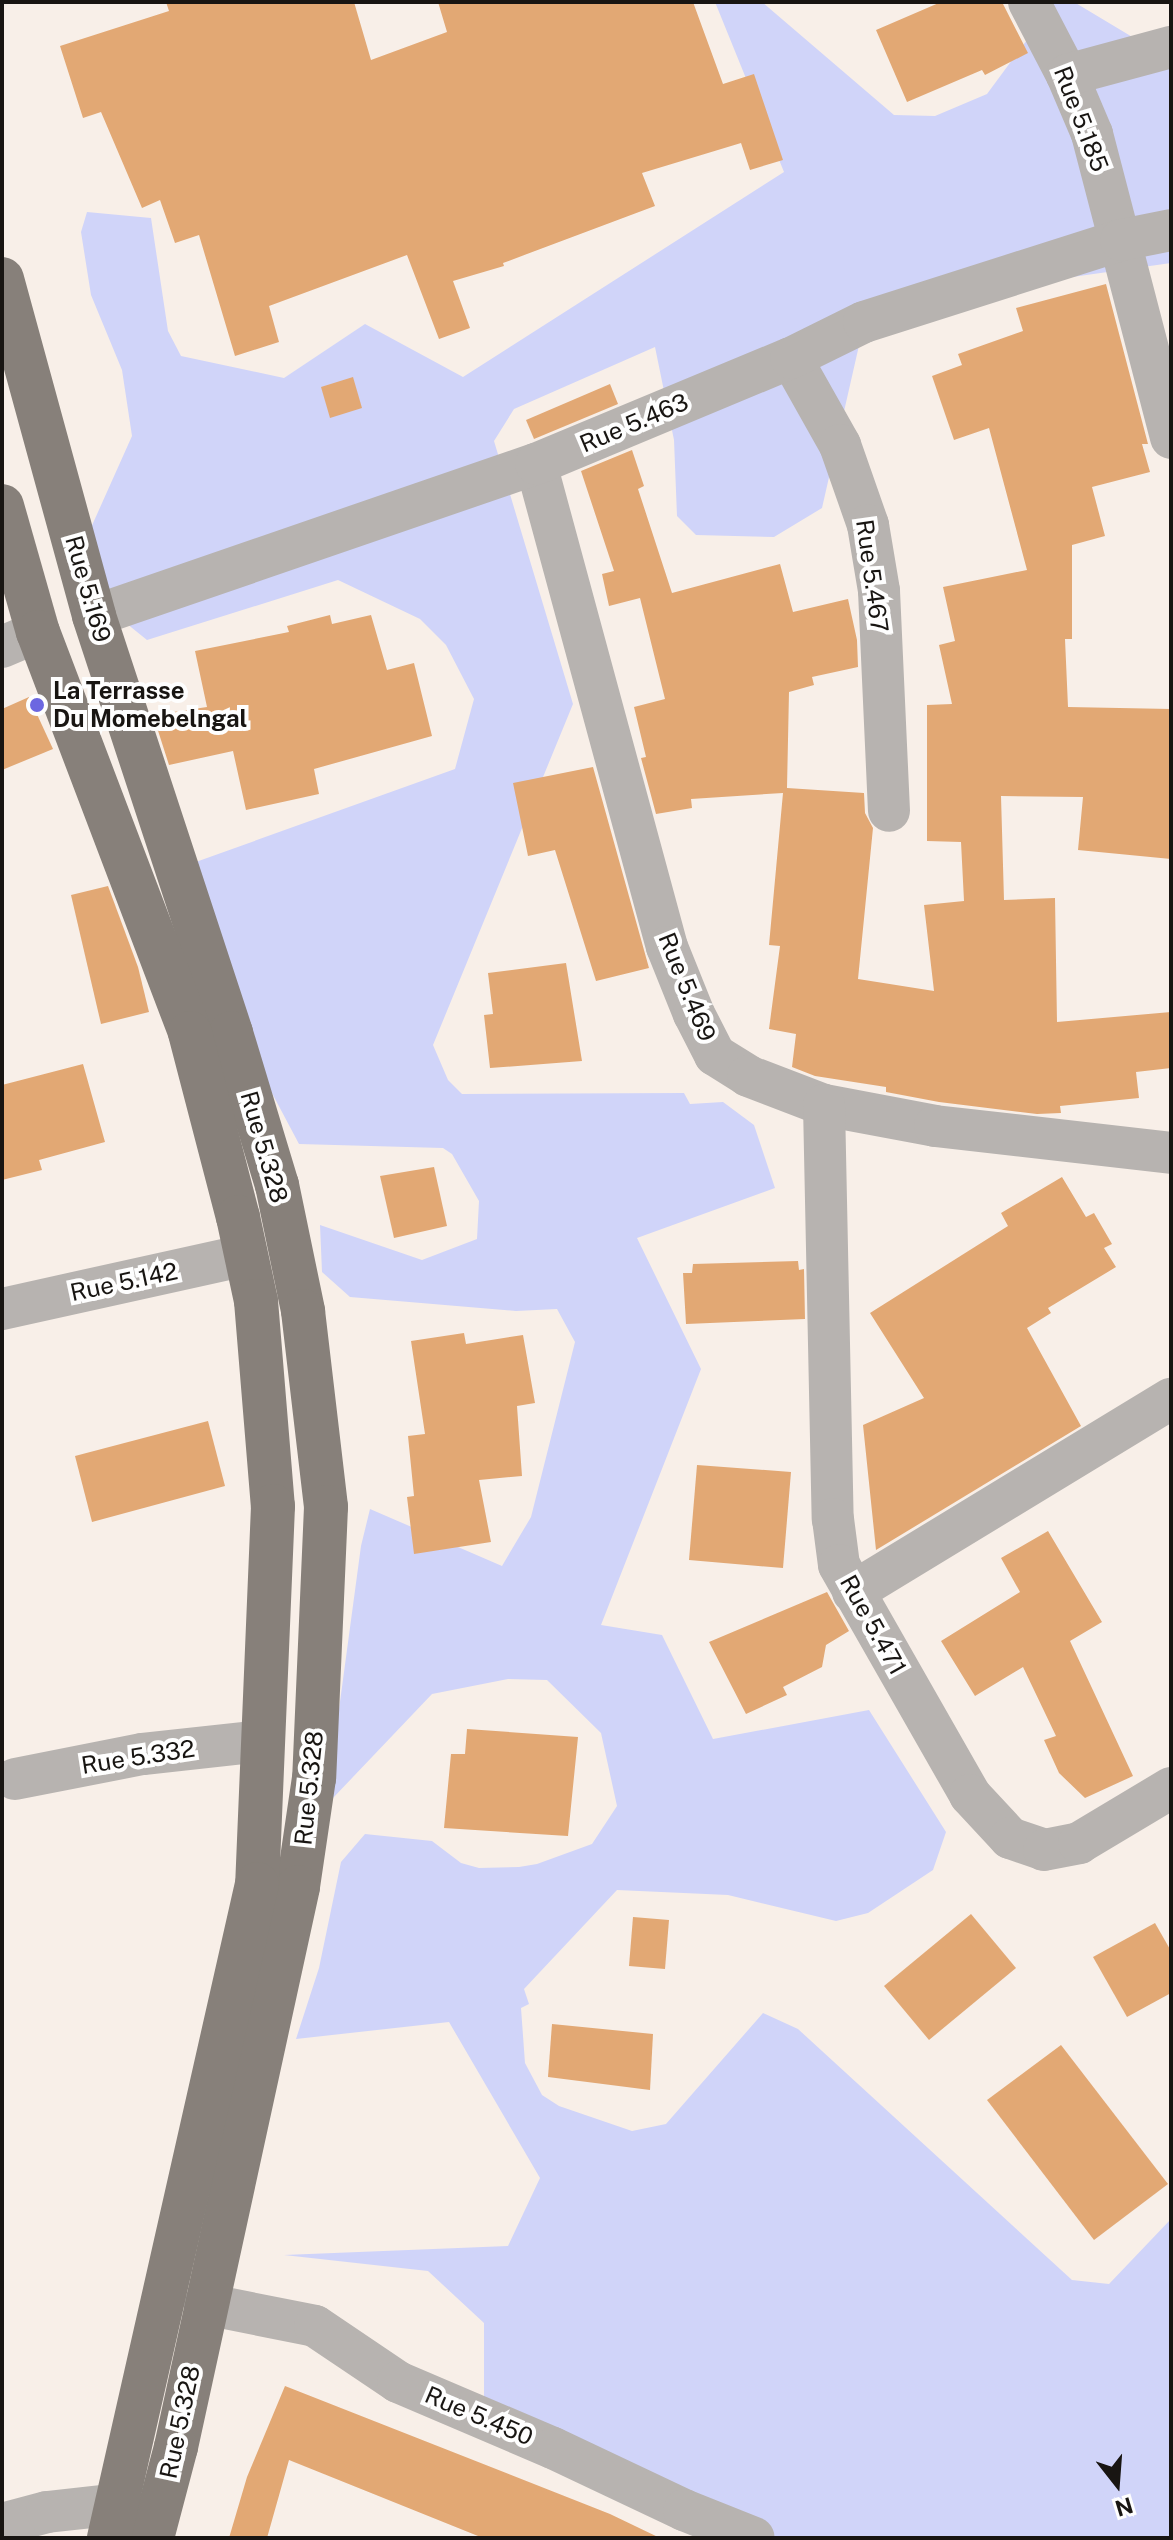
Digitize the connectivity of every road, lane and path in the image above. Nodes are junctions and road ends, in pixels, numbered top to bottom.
1 (1029, 2) edge
2 (1171, 47) edge
3 (1067, 75) junction
4 (1171, 230) edge
5 (1121, 240) junction
6 (2, 279) edge
7 (791, 358) junction
8 (1171, 438) edge
9 (536, 464) junction
10 (2, 506) edge
11 (94, 616) junction
12 (20, 640) edge
13 (889, 811) dead end
14 (210, 1033) junction
15 (824, 1105) junction
16 (1171, 1153) edge
17 (246, 1255) junction
18 (2, 1309) edge
19 (1171, 1399) edge
20 (853, 1592) junction
21 (263, 1741) junction
22 (15, 1779) dead end
23 (1171, 1788) edge
24 (205, 2304) junction
25 (114, 2521) edge
26 (2, 2524) edge
27 (152, 2538) edge
28 (754, 2538) edge

1 - 3 street, Rue 5.185
2 - 3 street
3 - 5 street, Rue 5.185
4 - 5 street, Rue 5.463
5 - 7 street, Rue 5.463
5 - 8 street, Rue 5.185
6 - 11 main road, Rue 5.169
7 - 9 street, Rue 5.463
7 - 13 street, Rue 5.467
9 - 11 street, Rue 5.463
9 - 15 street, Rue 5.469
10 - 12 main road
11 - 14 main road, Rue 5.169
12 - 14 main road
14 - 17 main road, Rue 5.328
14 - 24 main road, Rue 5.328
15 - 16 street, Rue 5.469
15 - 20 street, Rue 5.471
17 - 18 street, Rue 5.142
17 - 21 main road, Rue 5.328
19 - 20 street
20 - 23 street, Rue 5.471
21 - 22 street, Rue 5.332
21 - 25 main road, Rue 5.328
24 - 27 main road, Rue 5.328
24 - 28 street, Rue 5.450
25 - 26 street

